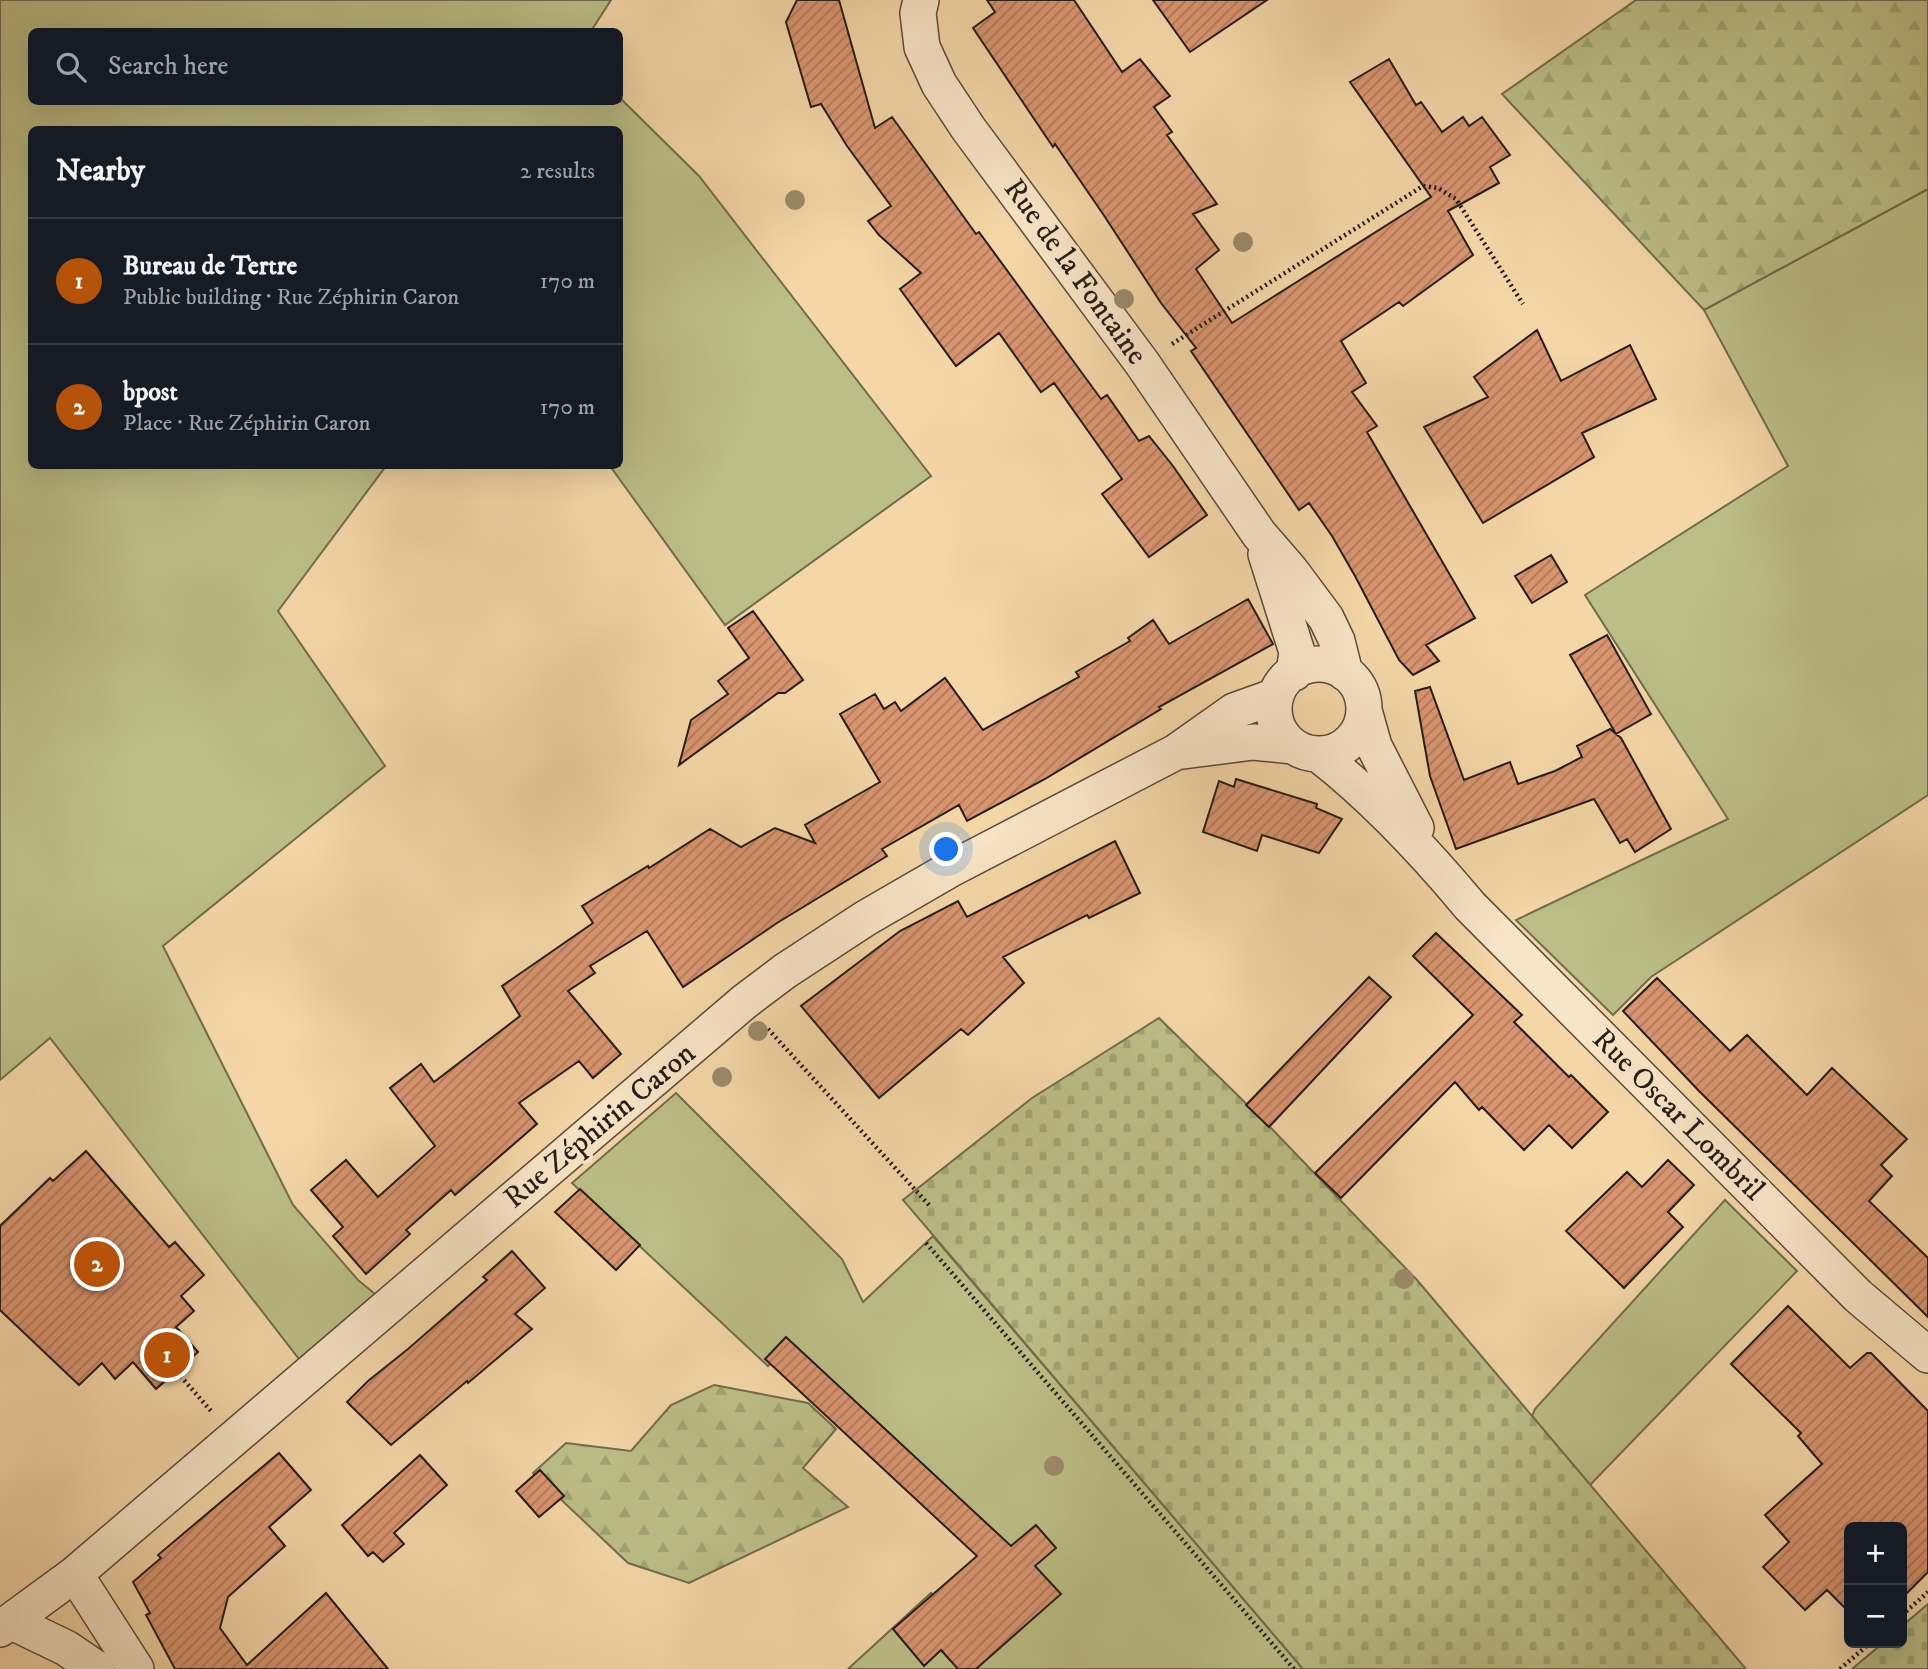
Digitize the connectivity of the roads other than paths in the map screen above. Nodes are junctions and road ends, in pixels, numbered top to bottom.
1 (921, 0) edge
2 (1259, 534) junction
3 (1345, 673) junction
4 (1285, 684) junction
5 (1365, 714) junction
6 (1306, 750) junction
7 (1176, 752) junction
8 (1436, 865) junction
9 (1928, 1355) edge
10 (75, 1574) junction
11 (6, 1626) edge
12 (97, 1669) edge
13 (136, 1669) edge

1 - 2 street, Rue de la Fontaine
2 - 3 street, Rue de la Fontaine
2 - 4 street, Rue de la Fontaine
3 - 4 street
3 - 5 street
4 - 6 street
4 - 7 street, Rue Zéphirin Caron
5 - 6 street
5 - 8 street, Rue Oscar Lombril
6 - 7 street, Rue Zéphirin Caron
6 - 8 street, Rue Oscar Lombril
7 - 10 street, Rue Zéphirin Caron
8 - 9 street, Rue Oscar Lombril
10 - 11 street, Rue Zéphirin Caron
10 - 13 street
11 - 12 street

